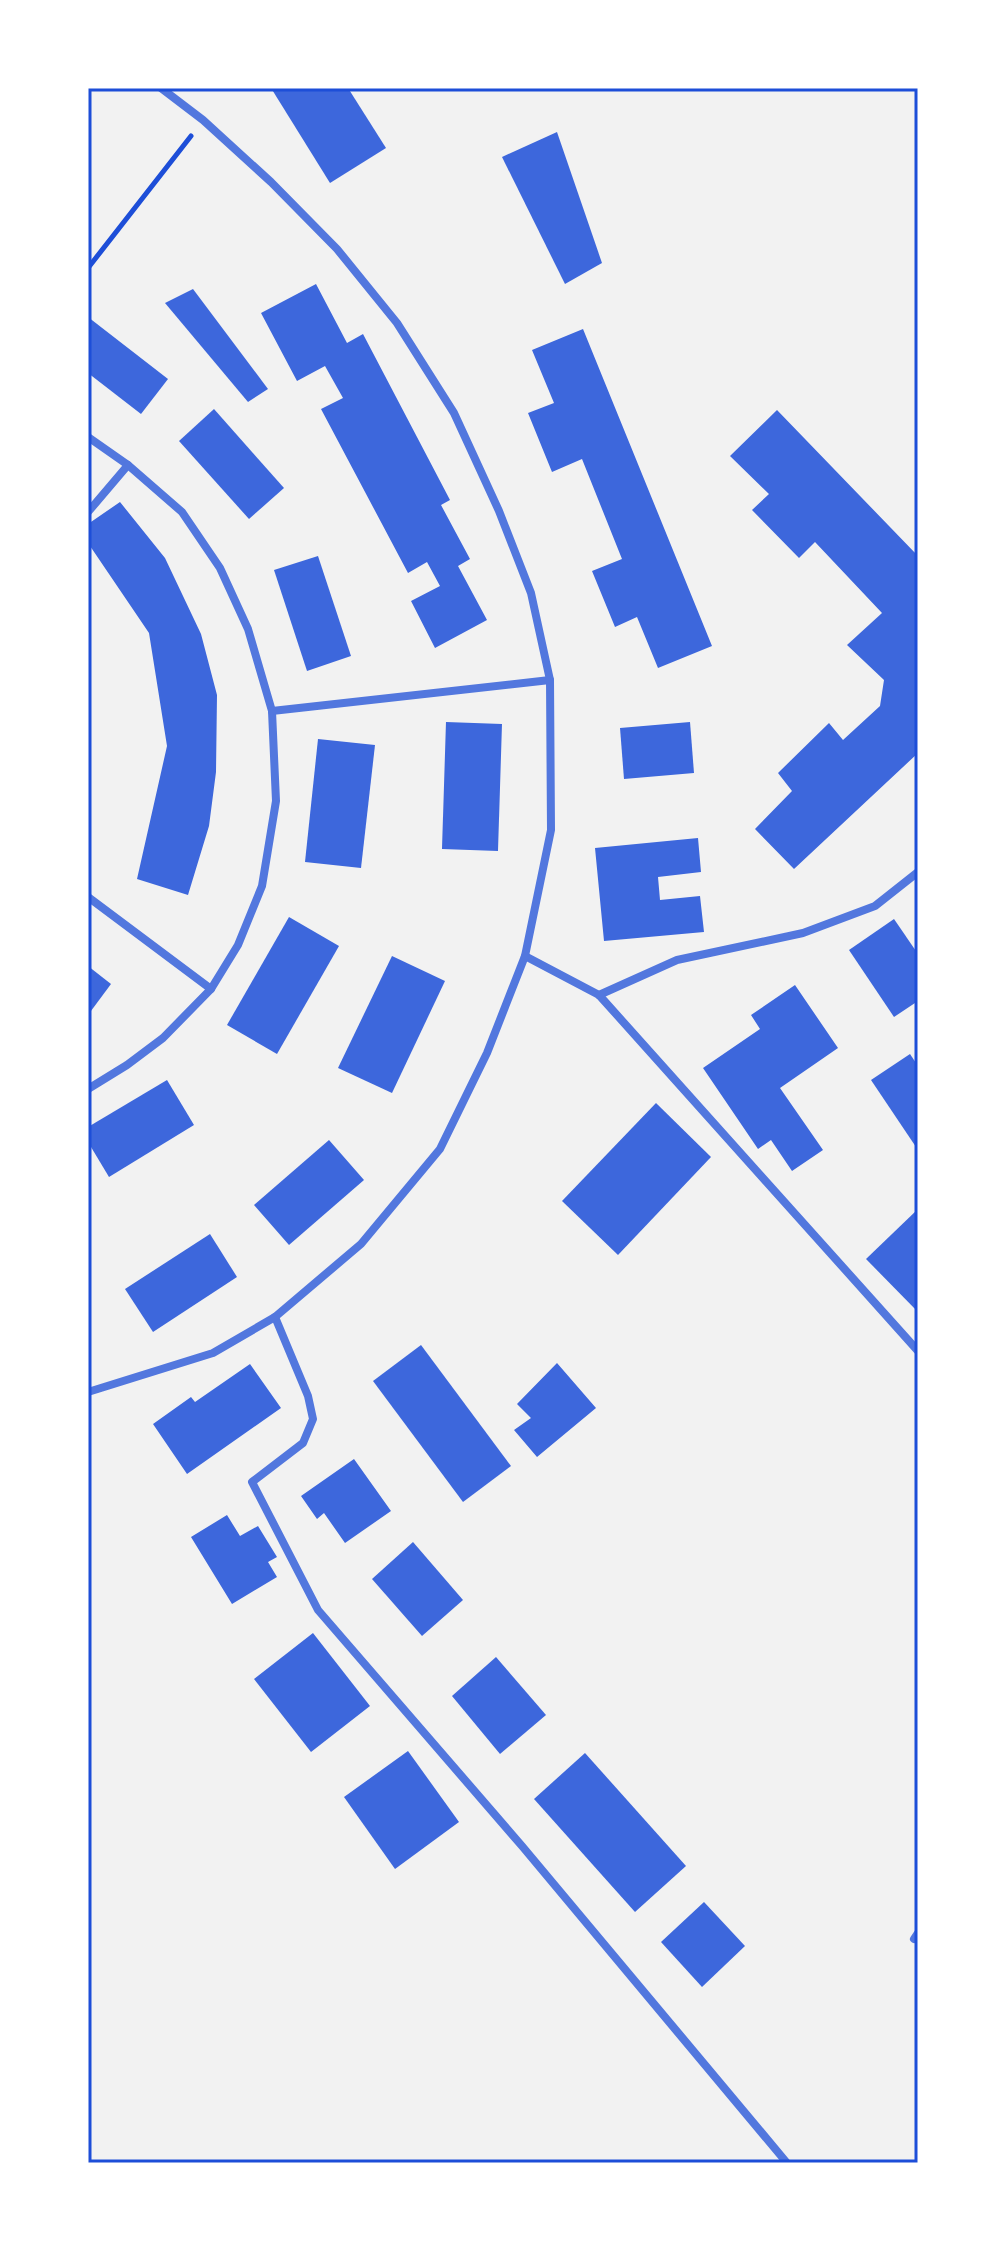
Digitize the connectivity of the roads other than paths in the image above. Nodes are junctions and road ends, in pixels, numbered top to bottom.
1 (161, 88) edge
2 (88, 437) edge
3 (128, 465) junction
4 (88, 512) edge
5 (550, 680) junction
6 (272, 711) junction
7 (918, 872) edge
8 (88, 897) edge
9 (525, 956) junction
10 (211, 989) junction
11 (599, 995) junction
12 (88, 1089) edge
13 (275, 1317) junction
14 (918, 1351) edge
15 (88, 1392) edge
16 (787, 2163) edge

1 - 5 street
2 - 3 street
3 - 4 street
3 - 6 street
5 - 6 street
5 - 9 street
6 - 10 street
7 - 11 street
8 - 10 street
9 - 11 street
9 - 13 street
10 - 12 street
11 - 14 street
13 - 15 street
13 - 16 street

